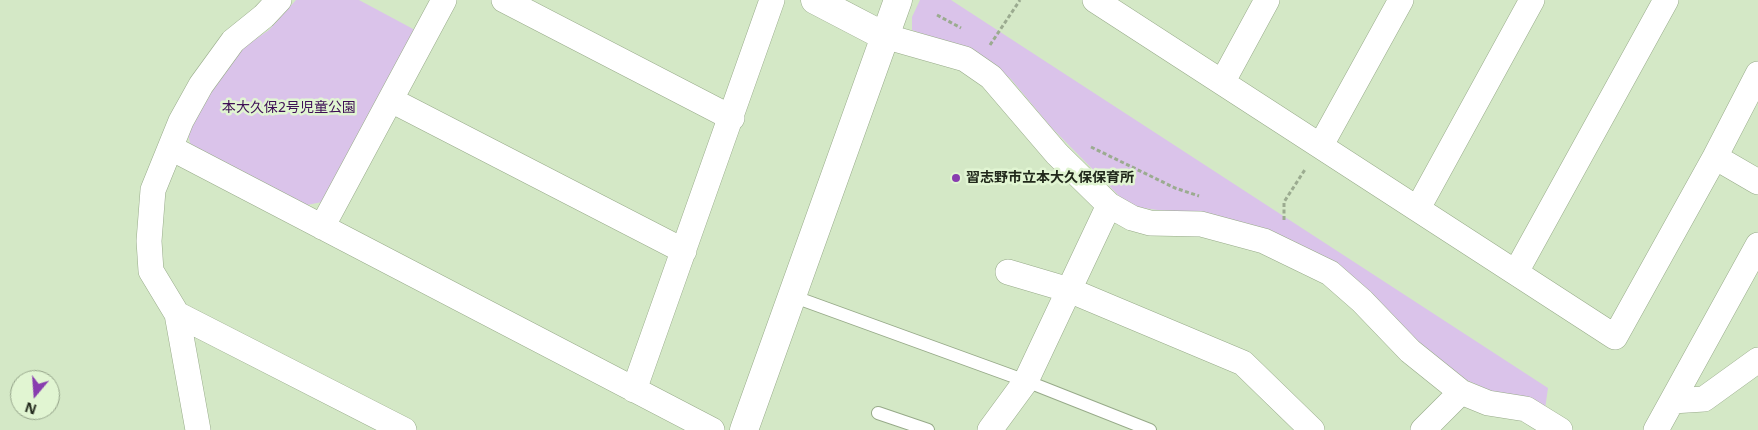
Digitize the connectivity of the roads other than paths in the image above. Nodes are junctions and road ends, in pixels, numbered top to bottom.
1 (279, 0) edge
2 (444, 0) edge
3 (504, 0) edge
4 (772, 0) edge
5 (815, 0) edge
6 (898, 0) edge
7 (1095, 0) edge
8 (1267, 0) edge
9 (1401, 0) edge
10 (1532, 0) edge
11 (1666, 0) edge
12 (1128, 9) edge
13 (884, 36) junction
14 (1758, 74) edge
15 (1223, 81) junction
16 (391, 100) junction
17 (732, 118) junction
18 (1321, 145) junction
19 (172, 148) junction
20 (1715, 157) junction
21 (1758, 182) edge
22 (1109, 205) junction
23 (1418, 208) junction
24 (322, 226) junction
25 (1758, 245) edge
26 (684, 251) junction
27 (1008, 272) dead end
28 (1516, 272) junction
29 (1069, 290) junction
30 (792, 296) junction
31 (177, 314) junction
32 (1758, 360) edge
33 (1026, 381) junction
34 (634, 390) junction
35 (1461, 392) junction
36 (1672, 401) junction
37 (878, 413) dead end
38 (198, 430) edge
39 (404, 430) edge
40 (712, 430) edge
41 (744, 430) edge
42 (928, 430) edge
43 (990, 430) edge
44 (1150, 430) edge
45 (1312, 430) edge
46 (1422, 430) edge
47 (1560, 430) edge
48 (1656, 430) edge

1 - 19 street
2 - 16 street
3 - 17 street
4 - 17 street
5 - 13 street
6 - 13 street
7 - 12 street
8 - 15 street
9 - 18 street
10 - 23 street
11 - 28 street
12 - 15 street
13 - 22 street
13 - 30 street
14 - 20 street
15 - 18 street
16 - 24 street
16 - 26 street
17 - 26 street
18 - 23 street
19 - 24 street
19 - 31 street
20 - 21 street
20 - 28 street
22 - 29 street
22 - 35 street
23 - 28 street
24 - 34 street
25 - 36 street
26 - 34 street
27 - 29 street
29 - 33 street
29 - 45 street
30 - 33 lane
30 - 41 street
31 - 38 street
31 - 39 street
32 - 36 street
33 - 43 street
33 - 44 lane
34 - 40 street
35 - 46 street
35 - 47 street
36 - 48 street
37 - 42 lane

